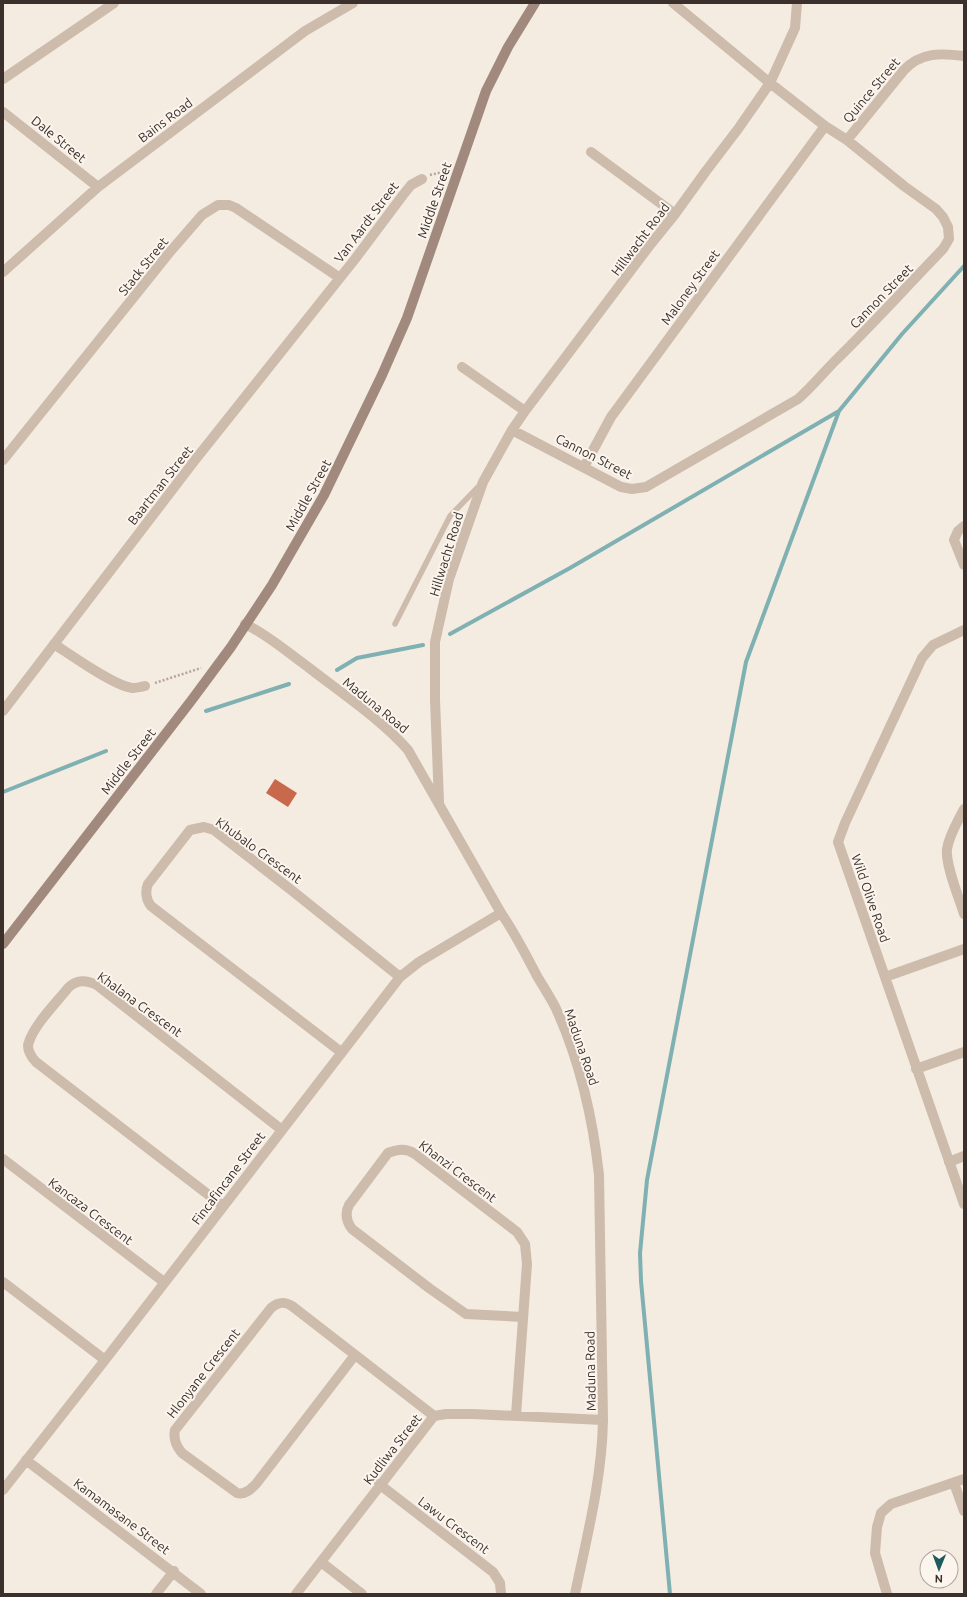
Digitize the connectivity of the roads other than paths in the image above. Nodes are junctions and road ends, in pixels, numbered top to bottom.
1 (114, 3) edge
2 (353, 3) edge
3 (535, 3) edge
4 (673, 3) edge
5 (797, 3) edge
6 (964, 56) edge
7 (3, 79) edge
8 (770, 83) junction
9 (3, 112) edge
10 (825, 126) junction
11 (847, 140) junction
12 (591, 152) dead end
13 (422, 178) road end
14 (98, 187) junction
15 (675, 214) junction
16 (3, 272) edge
17 (340, 278) junction
18 (462, 367) dead end
19 (525, 411) junction
20 (512, 430) junction
21 (3, 460) edge
22 (584, 467) junction
23 (483, 482) junction
24 (964, 526) edge
25 (964, 565) edge
26 (245, 624) junction
27 (395, 624) dead end
28 (964, 630) edge
29 (54, 644) junction
30 (145, 686) road end
31 (3, 711) edge
32 (439, 802) junction
33 (964, 809) edge
34 (501, 913) junction
35 (964, 914) edge
36 (3, 944) edge
37 (964, 949) edge
38 (400, 976) junction
39 (885, 977) junction
40 (341, 1052) junction
41 (964, 1052) edge
42 (916, 1069) junction
43 (282, 1130) junction
44 (964, 1156) edge
45 (3, 1159) edge
46 (949, 1162) junction
47 (964, 1204) edge
48 (224, 1206) junction
49 (3, 1282) edge
50 (164, 1282) junction
51 (523, 1317) junction
52 (355, 1355) junction
53 (105, 1360) junction
54 (516, 1415) junction
55 (434, 1416) junction
56 (603, 1420) junction
57 (26, 1460) junction
58 (959, 1481) edge
59 (379, 1484) junction
60 (3, 1490) edge
61 (964, 1510) edge
62 (321, 1562) junction
63 (174, 1571) junction
64 (156, 1594) edge
65 (201, 1594) edge
66 (296, 1594) edge
67 (362, 1594) edge
68 (501, 1594) edge
69 (575, 1594) edge
70 (887, 1594) edge

1 - 7 street
2 - 14 street, Bains Road
3 - 26 main road, Middle Street
4 - 8 street, Cannon Street
5 - 8 street, Hillwacht Road
6 - 11 street, Quince Street
8 - 10 street, Cannon Street
8 - 15 street, Hillwacht Road
9 - 14 street, Dale Street
10 - 11 street, Cannon Street
10 - 22 street, Maloney Street
11 - 22 street, Cannon Street
12 - 15 street
13 - 17 street, Van Aardt Street
14 - 16 street, Bains Road
15 - 19 street, Hillwacht Road
17 - 21 street, Stack Street
17 - 29 street, Baartman Street
18 - 19 street
19 - 20 street, Hillwacht Road
20 - 22 street, Cannon Street
20 - 23 street, Hillwacht Road
23 - 27 lane, Hillwacht Road
23 - 32 street, Hillwacht Road
24 - 25 street
26 - 32 street, Maduna Road
26 - 36 main road, Middle Street
28 - 39 street, Wild Olive Road
29 - 30 street
29 - 31 street, Baartman Street
32 - 34 street, Maduna Road
33 - 35 street
34 - 38 street, Fincafincane Street
34 - 56 street, Maduna Road
37 - 39 street
38 - 40 street, Fincafincane Street
38 - 40 street, Khubalo Crescent
39 - 42 street, Wild Olive Road
40 - 43 street, Fincafincane Street
41 - 42 street
42 - 46 street, Wild Olive Road
43 - 48 street, Fincafincane Street
43 - 48 street, Khalana Crescent
44 - 46 street
45 - 50 street, Kancaza Crescent
46 - 47 street, Wild Olive Road
48 - 50 street, Fincafincane Street
49 - 53 street
50 - 53 street, Fincafincane Street
51 - 51 street, Khanzi Crescent
51 - 54 street, Khanzi Crescent
52 - 52 street, Hlonyane Crescent
52 - 55 street, Hlonyane Crescent
53 - 57 street, Fincafincane Street
54 - 55 street, Kudliwa Street
54 - 56 street, Kudliwa Street
55 - 59 street, Kudliwa Street
56 - 69 street, Maduna Road
57 - 60 street, Fincafincane Street
57 - 63 street, Kamamasane Street
58 - 61 street
58 - 70 street
59 - 62 street, Kudliwa Street
59 - 68 street, Lawu Crescent
62 - 66 street, Kudliwa Street
62 - 67 street
63 - 64 street
63 - 65 street, Kamamasane Street

